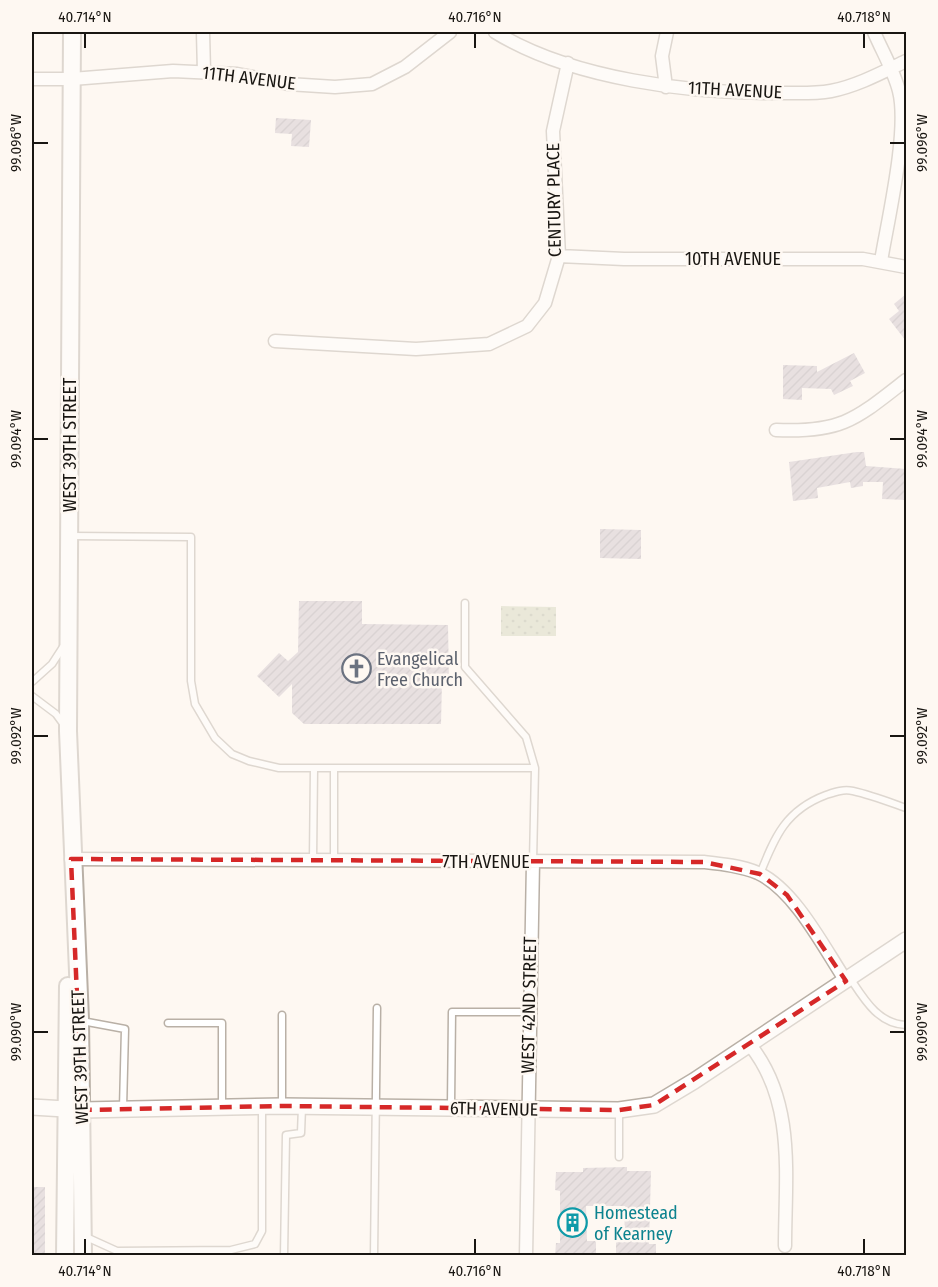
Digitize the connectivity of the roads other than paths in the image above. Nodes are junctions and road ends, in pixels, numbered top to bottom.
1 (72, 32) edge
2 (204, 32) edge
3 (450, 32) edge
4 (495, 32) edge
5 (667, 32) edge
6 (874, 32) edge
7 (906, 61) edge
8 (568, 63) junction
9 (890, 69) junction
10 (204, 72) junction
11 (32, 79) edge
12 (72, 79) junction
13 (666, 87) junction
14 (559, 256) junction
15 (881, 261) junction
16 (906, 267) edge
17 (275, 341) dead end
18 (906, 380) edge
19 (776, 430) dead end
20 (69, 536) junction
21 (465, 603) dead end
22 (69, 639) junction
23 (32, 682) edge
24 (32, 696) edge
25 (68, 731) junction
26 (314, 768) junction
27 (334, 768) junction
28 (535, 768) junction
29 (906, 808) edge
30 (71, 859) junction
31 (313, 860) junction
32 (334, 861) junction
33 (533, 862) junction
34 (760, 874) junction
35 (906, 940) edge
36 (848, 980) junction
37 (376, 1008) dead end
38 (529, 1012) junction
39 (282, 1015) dead end
40 (80, 1020) junction
41 (168, 1023) dead end
42 (906, 1025) edge
43 (750, 1045) junction
44 (282, 1106) junction
45 (32, 1107) edge
46 (222, 1107) junction
47 (262, 1107) junction
48 (302, 1107) junction
49 (377, 1107) junction
50 (451, 1107) junction
51 (65, 1109) junction
52 (123, 1109) junction
53 (82, 1110) junction
54 (527, 1110) junction
55 (619, 1110) junction
56 (619, 1157) dead end
57 (83, 1236) junction
58 (785, 1246) dead end
59 (131, 1253) edge
60 (231, 1253) edge
61 (65, 1256) edge
62 (83, 1256) edge
63 (284, 1256) edge
64 (374, 1256) edge
65 (526, 1256) edge

1 - 12 main road, WEST 39TH STREET
2 - 10 street
3 - 10 street, 11TH AVENUE
4 - 8 street, 11TH AVENUE
5 - 13 street
6 - 9 street
7 - 9 street, 11TH AVENUE
8 - 13 street, 11TH AVENUE
8 - 14 street, CENTURY PLACE
9 - 13 street, 11TH AVENUE
9 - 15 street
10 - 12 street, 11TH AVENUE
11 - 12 street, 11TH AVENUE
12 - 20 main road, WEST 39TH STREET
14 - 15 street, 10TH AVENUE
14 - 17 street, CENTURY PLACE
15 - 16 street, 10TH AVENUE
18 - 19 street
20 - 22 main road, WEST 39TH STREET
20 - 26 lane
21 - 28 lane
22 - 23 lane
22 - 25 main road, WEST 39TH STREET
24 - 25 lane
25 - 30 main road, WEST 39TH STREET
26 - 27 lane
26 - 31 lane
27 - 28 lane
27 - 32 lane
28 - 33 lane
29 - 34 lane
30 - 31 street, 7TH AVENUE
30 - 40 main road, WEST 39TH STREET
30 - 51 main road, WEST 39TH STREET
31 - 32 street, 7TH AVENUE
32 - 33 street, 7TH AVENUE
33 - 34 street, 7TH AVENUE
33 - 38 street, WEST 42ND STREET
34 - 36 street, 7TH AVENUE
35 - 36 street, 6TH AVENUE
36 - 42 lane
36 - 43 street, 6TH AVENUE
37 - 49 lane
38 - 50 lane
38 - 54 street, WEST 42ND STREET
39 - 44 lane
40 - 52 lane
40 - 53 main road, WEST 39TH STREET
41 - 46 lane
43 - 55 street, 6TH AVENUE
43 - 58 street
44 - 47 street, 6TH AVENUE
44 - 48 street, 6TH AVENUE
45 - 51 street, 6TH AVENUE
46 - 47 street, 6TH AVENUE
46 - 52 street, 6TH AVENUE
47 - 60 lane
48 - 49 street, 6TH AVENUE
48 - 63 lane
49 - 50 street, 6TH AVENUE
49 - 64 lane
50 - 54 street, 6TH AVENUE
51 - 53 street, 6TH AVENUE
51 - 61 main road, WEST 39TH STREET
52 - 53 street, 6TH AVENUE
53 - 57 main road, WEST 39TH STREET
54 - 55 street, 6TH AVENUE
54 - 65 street, WEST 42ND STREET
55 - 56 lane
57 - 59 lane
57 - 62 main road, WEST 39TH STREET
59 - 60 lane

